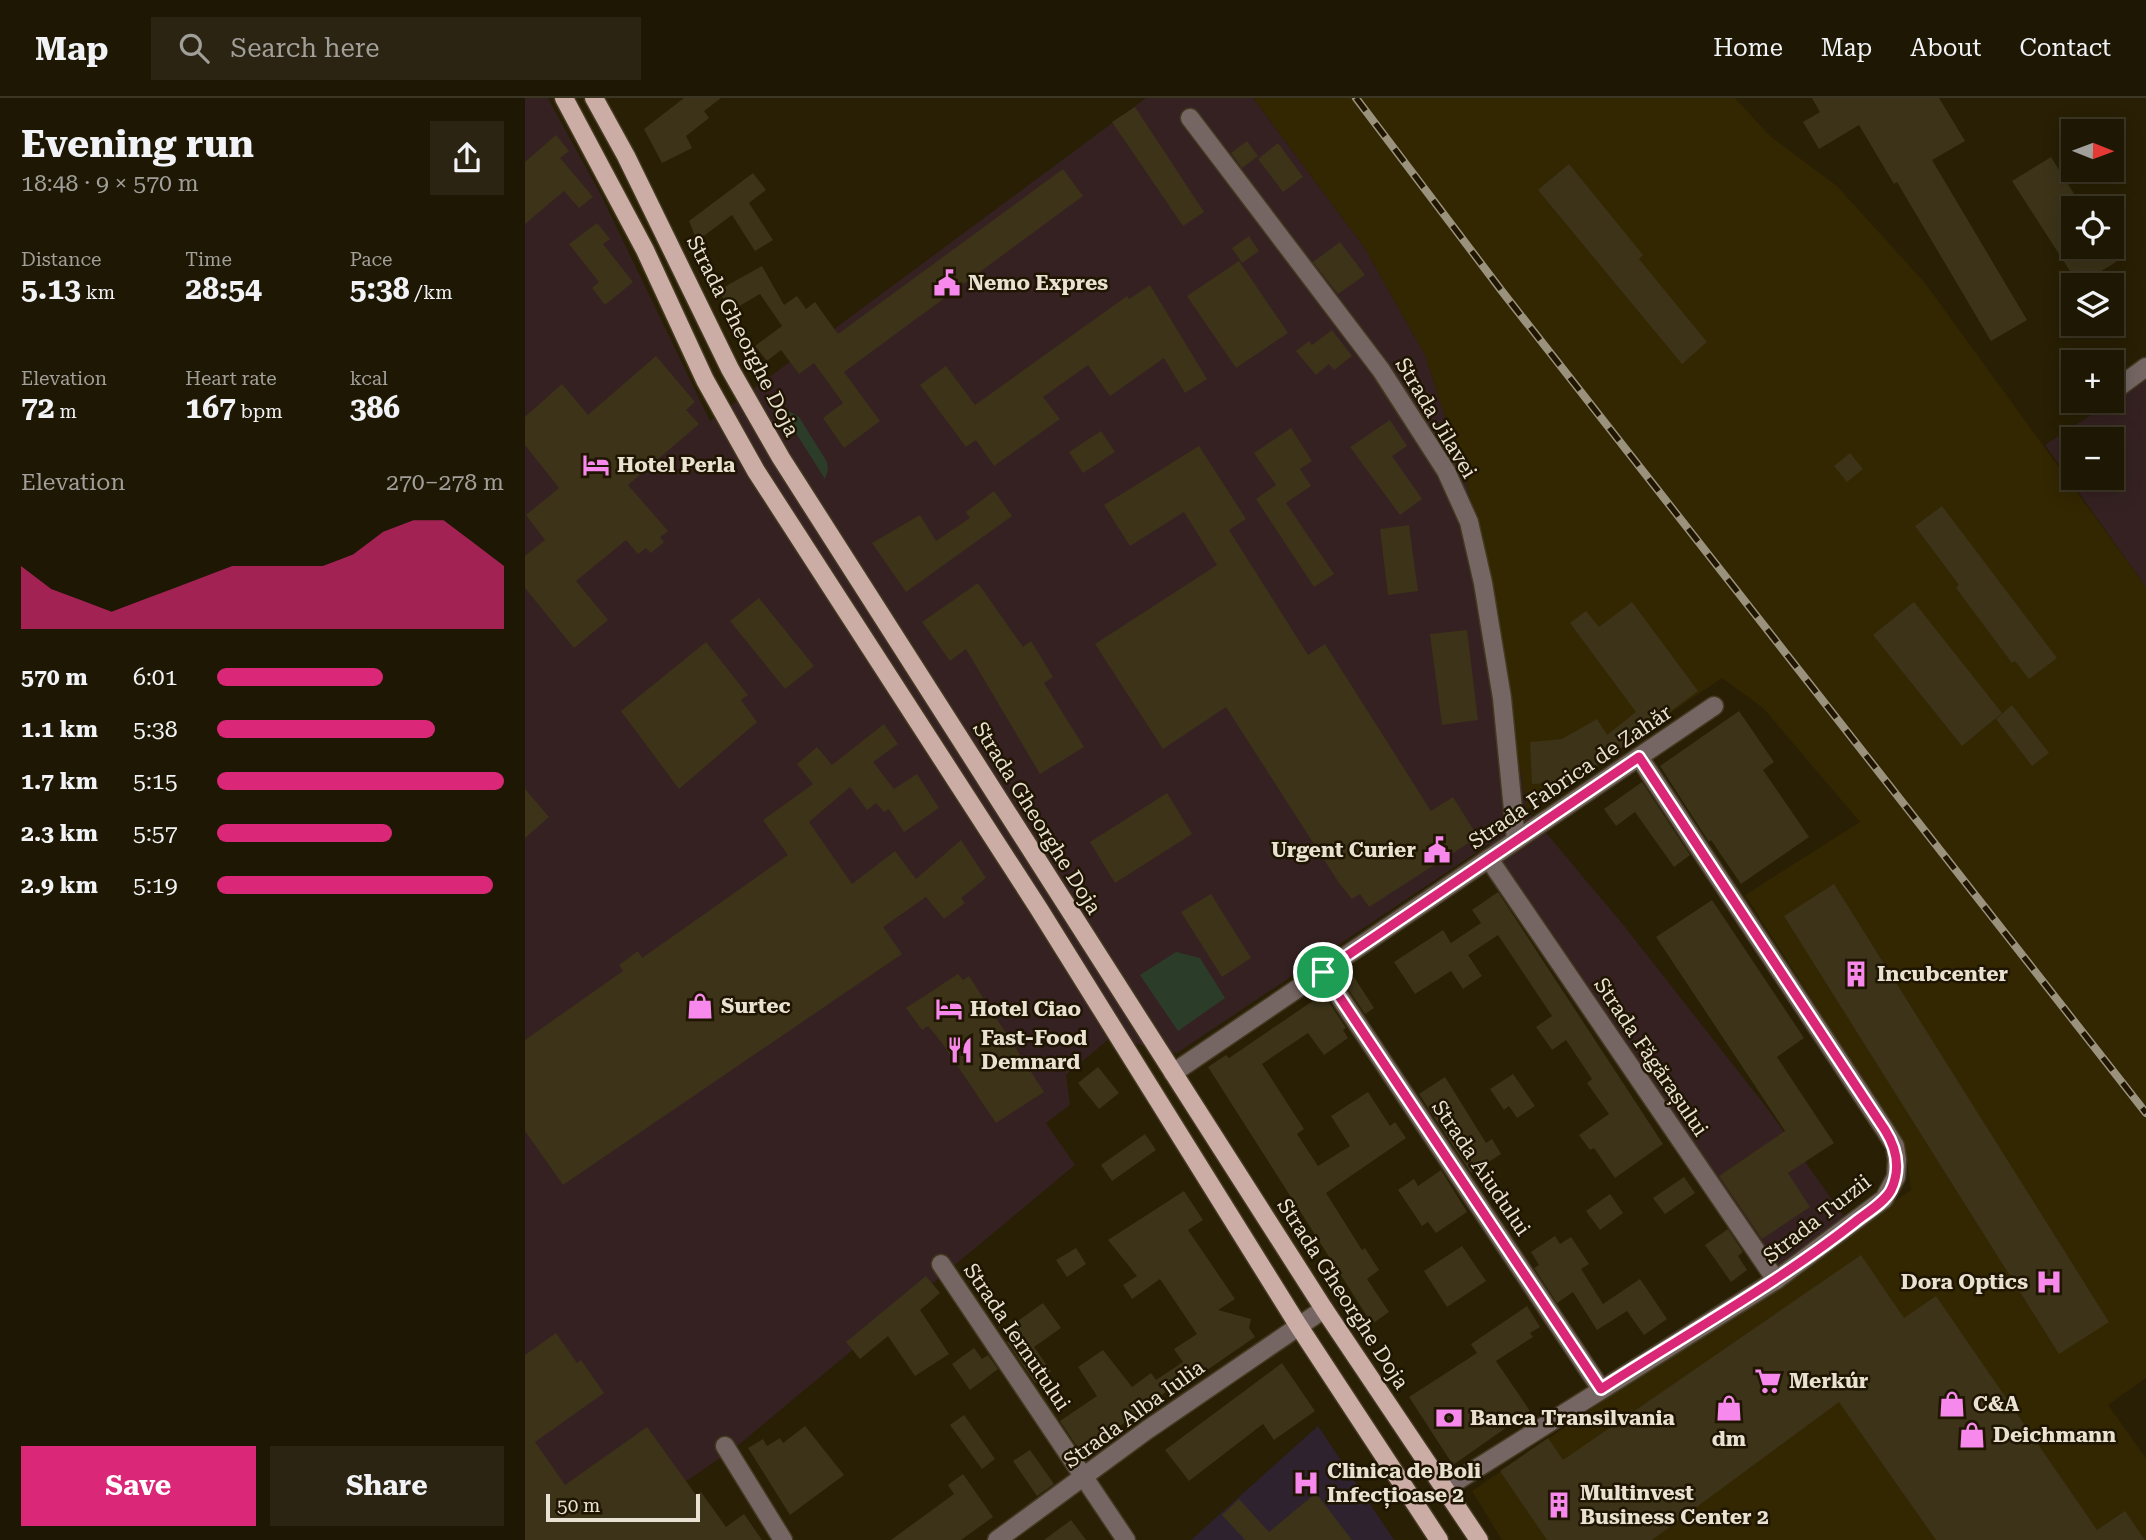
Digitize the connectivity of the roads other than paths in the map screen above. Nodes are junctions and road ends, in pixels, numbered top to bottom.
1 (564, 98) edge
2 (594, 98) edge
3 (1190, 118) dead end
4 (2146, 367) edge
5 (2124, 383) edge
6 (1714, 706) dead end
7 (1639, 757) junction
8 (1516, 841) junction
9 (1489, 859) junction
10 (1323, 972) junction
11 (1173, 1073) junction
12 (941, 1264) dead end
13 (1776, 1280) junction
14 (1324, 1309) junction
15 (1298, 1325) junction
16 (1601, 1389) junction
17 (725, 1446) dead end
18 (1085, 1478) junction
19 (1444, 1489) junction
20 (783, 1540) edge
21 (997, 1540) edge
22 (1126, 1540) edge
23 (1439, 1540) edge
24 (1479, 1540) edge

1 - 15 main road
2 - 11 main road, Strada Gheorghe Doja
3 - 8 street, Strada Jilavei
4 - 5 street
6 - 7 street, Strada Fabrica de Zahăr
7 - 8 street, Strada Fabrica de Zahăr
7 - 13 street, Strada Turzii
8 - 9 street, Strada Fabrica de Zahăr
9 - 10 street, Strada Fabrica de Zahăr
9 - 13 street, Strada Făgărașului
10 - 11 street, Strada Fabrica de Zahăr
10 - 16 street, Strada Aiudului
11 - 14 main road, Strada Gheorghe Doja
12 - 18 street, Strada Iernutului
13 - 16 street, Strada Turzii
14 - 15 street, Strada Alba Iulia
14 - 19 main road, Strada Gheorghe Doja
15 - 18 street, Strada Alba Iulia
15 - 23 main road
16 - 19 street, Strada Turzii
17 - 20 street
18 - 21 street, Strada Alba Iulia
18 - 22 street, Strada Iernutului
19 - 24 main road, Strada Gheorghe Doja

